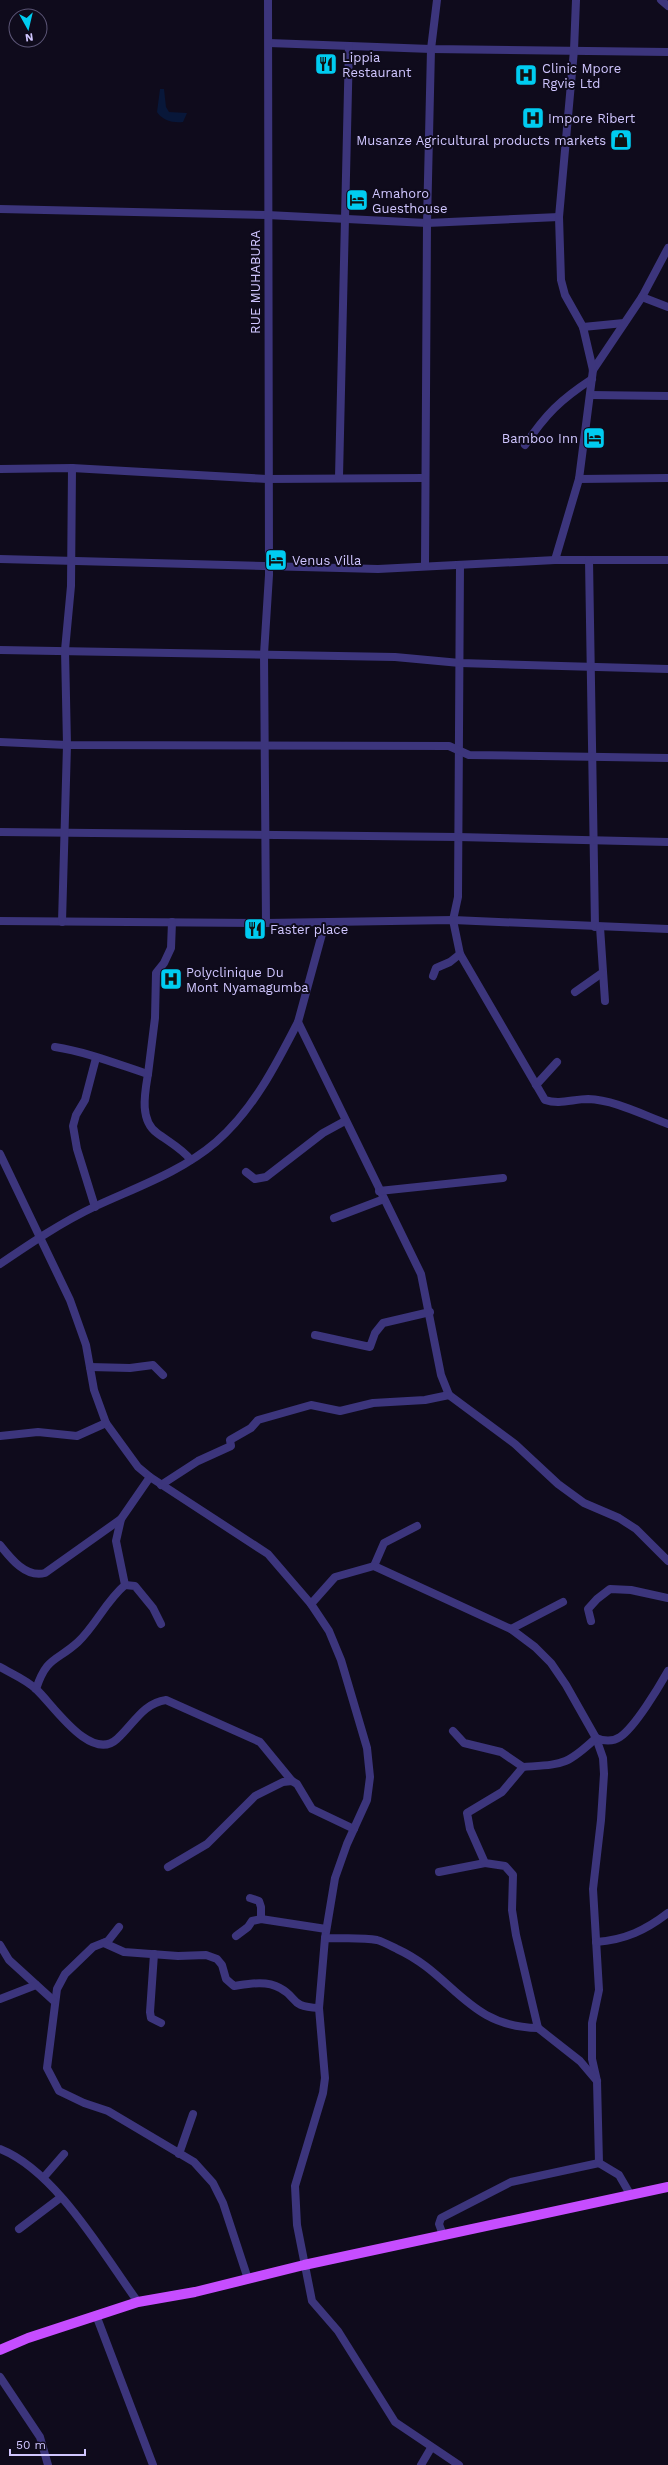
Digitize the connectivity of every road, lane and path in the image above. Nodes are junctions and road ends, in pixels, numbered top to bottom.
1 (268, 0) edge
2 (437, 0) edge
3 (576, 0) edge
4 (661, 0) edge
5 (668, 6) edge
6 (269, 43) junction
7 (350, 46) junction
8 (431, 49) junction
9 (574, 50) junction
10 (668, 52) edge
11 (0, 209) edge
12 (267, 215) junction
13 (558, 217) junction
14 (346, 220) junction
15 (427, 223) junction
16 (668, 248) edge
17 (642, 297) junction
18 (668, 307) edge
19 (624, 323) junction
20 (583, 327) junction
21 (593, 370) junction
22 (592, 379) junction
23 (590, 395) junction
24 (668, 396) edge
25 (526, 445) dead end
26 (72, 468) junction
27 (0, 469) edge
28 (339, 478) junction
29 (424, 478) junction
30 (668, 478) edge
31 (267, 479) junction
32 (579, 480) junction
33 (0, 559) edge
34 (555, 560) junction
35 (589, 560) junction
36 (668, 560) edge
37 (70, 562) junction
38 (269, 565) junction
39 (425, 566) junction
40 (460, 566) junction
41 (0, 650) edge
42 (65, 650) junction
43 (264, 654) junction
44 (460, 663) junction
45 (590, 668) junction
46 (668, 669) edge
47 (0, 742) edge
48 (264, 744) junction
49 (67, 745) junction
50 (459, 750) junction
51 (593, 756) junction
52 (668, 758) edge
53 (0, 832) edge
54 (64, 834) junction
55 (266, 834) junction
56 (458, 837) junction
57 (593, 840) junction
58 (668, 842) edge
59 (453, 920) junction
60 (0, 921) edge
61 (62, 922) junction
62 (172, 922) junction
63 (266, 923) junction
64 (325, 923) junction
65 (597, 927) junction
66 (668, 929) edge
67 (460, 954) junction
68 (602, 973) junction
69 (433, 976) dead end
70 (575, 992) dead end
71 (604, 1001) dead end
72 (298, 1022) junction
73 (55, 1047) dead end
74 (96, 1058) junction
75 (557, 1062) dead end
76 (148, 1074) junction
77 (536, 1085) junction
78 (345, 1121) junction
79 (668, 1124) edge
80 (0, 1154) edge
81 (191, 1160) junction
82 (246, 1172) dead end
83 (503, 1178) dead end
84 (379, 1191) junction
85 (384, 1199) junction
86 (95, 1206) junction
87 (334, 1218) dead end
88 (41, 1236) junction
89 (0, 1264) edge
90 (430, 1312) junction
91 (316, 1335) dead end
92 (90, 1367) junction
93 (163, 1375) dead end
94 (449, 1395) junction
95 (106, 1423) junction
96 (0, 1436) edge
97 (150, 1477) junction
98 (161, 1486) junction
99 (121, 1519) junction
100 (417, 1526) dead end
101 (0, 1545) edge
102 (668, 1561) edge
103 (374, 1566) junction
104 (125, 1585) junction
105 (668, 1598) edge
106 (564, 1602) dead end
107 (311, 1604) junction
108 (591, 1621) dead end
109 (162, 1624) dead end
110 (511, 1629) junction
111 (0, 1667) edge
112 (668, 1671) edge
113 (36, 1689) junction
114 (453, 1731) dead end
115 (596, 1738) junction
116 (523, 1767) junction
117 (292, 1781) junction
118 (354, 1829) junction
119 (485, 1863) junction
120 (168, 1866) dead end
121 (439, 1872) dead end
122 (250, 1898) dead end
123 (668, 1913) edge
124 (261, 1919) junction
125 (119, 1928) dead end
126 (326, 1929) junction
127 (236, 1936) dead end
128 (325, 1938) junction
129 (596, 1942) junction
130 (104, 1943) junction
131 (0, 1945) edge
132 (154, 1954) junction
133 (36, 1985) junction
134 (0, 1999) edge
135 (54, 2001) junction
136 (319, 2008) junction
137 (161, 2023) dead end
138 (538, 2028) junction
139 (597, 2082) junction
140 (193, 2114) dead end
141 (0, 2149) edge
142 (64, 2154) dead end
143 (179, 2154) junction
144 (599, 2163) junction
145 (44, 2177) junction
146 (668, 2187) edge
147 (630, 2194) junction
148 (60, 2198) junction
149 (19, 2229) dead end
150 (443, 2235) junction
151 (304, 2265) junction
152 (248, 2279) junction
153 (138, 2302) junction
154 (96, 2315) junction
155 (0, 2350) edge
156 (0, 2377) edge
157 (431, 2448) junction
158 (48, 2465) edge
159 (153, 2465) edge
160 (421, 2465) edge
161 (459, 2465) edge

1 - 6 street, RUE MUHABURA
2 - 8 street
3 - 9 street
4 - 5 street
6 - 7 street
6 - 12 street, RUE MUHABURA
7 - 8 street
7 - 14 street
8 - 9 street
8 - 15 street
9 - 10 street
9 - 13 street
11 - 12 street
12 - 14 street
12 - 31 street, RUE MUHABURA
13 - 15 street
13 - 20 street
14 - 15 street
14 - 28 street
15 - 29 street
16 - 17 street
17 - 18 street
17 - 19 street
19 - 20 street
19 - 21 street
20 - 21 street
21 - 22 street
22 - 23 street
22 - 25 street
23 - 24 street
23 - 32 street
26 - 27 street
26 - 31 street
26 - 37 street
28 - 29 street
28 - 31 street
29 - 39 street
30 - 32 street
31 - 38 street, RUE MUHABURA
32 - 34 street
33 - 37 street
34 - 35 street
34 - 40 street
35 - 36 street
35 - 45 street
37 - 38 street
37 - 42 street
38 - 39 street
38 - 43 street, RUE MUHABURA
39 - 40 street
40 - 44 street
41 - 42 street
42 - 43 street
42 - 49 street
43 - 44 street
43 - 48 street, RUE MUHABURA
44 - 45 street
44 - 50 street
45 - 46 street
45 - 51 street
47 - 49 street
48 - 49 street
48 - 50 street
48 - 55 street, RUE MUHABURA
49 - 54 street
50 - 51 street
50 - 56 street
51 - 52 street
51 - 57 street
53 - 54 street
54 - 55 street
54 - 61 street
55 - 56 street
55 - 63 street, RUE MUHABURA
56 - 57 street
56 - 59 street
57 - 58 street
57 - 65 street
59 - 64 street
59 - 65 street
59 - 67 street
60 - 61 street
61 - 62 street
62 - 63 street
62 - 76 street
63 - 64 street
64 - 72 street
65 - 66 street
65 - 68 street
67 - 69 street
67 - 77 street
68 - 70 street
68 - 71 street
72 - 78 street
72 - 81 street
73 - 74 street
74 - 76 street
74 - 86 street
75 - 77 street
76 - 81 street
77 - 79 street
78 - 82 street
78 - 84 street
80 - 88 street
81 - 86 street
83 - 84 street
84 - 85 street
85 - 87 street
85 - 90 street
86 - 88 street
88 - 89 street
88 - 92 street
90 - 91 street
90 - 94 street
92 - 93 street
92 - 95 street
94 - 98 street
94 - 102 street
95 - 96 street
95 - 97 street
97 - 98 street
97 - 99 street
98 - 107 street
99 - 101 street
99 - 104 street
100 - 103 street
103 - 107 street
103 - 110 street
104 - 109 street
104 - 113 street
105 - 108 street
106 - 110 street
107 - 118 street
110 - 115 street
111 - 113 street
112 - 115 street
113 - 117 street
114 - 116 street
115 - 116 street
115 - 129 street
116 - 119 street
117 - 118 street
117 - 120 street
118 - 126 street
119 - 121 street
119 - 138 street
122 - 124 street
123 - 129 street
124 - 126 street
124 - 127 street
125 - 130 street
126 - 128 street
128 - 136 street
128 - 138 street
129 - 139 street
130 - 132 street
130 - 135 street
131 - 133 street
132 - 136 street
132 - 137 street
133 - 134 street
133 - 135 street
135 - 143 street
136 - 151 street
138 - 139 street
139 - 144 street
140 - 143 street
141 - 145 street
142 - 145 street
143 - 152 street
144 - 147 street
144 - 150 street
145 - 148 street
146 - 147 main road
147 - 150 main road
148 - 149 street
148 - 153 street
150 - 151 main road
151 - 152 main road
151 - 157 street
152 - 153 main road
153 - 154 main road
154 - 155 main road
154 - 159 street
156 - 158 street
157 - 160 street
157 - 161 street

